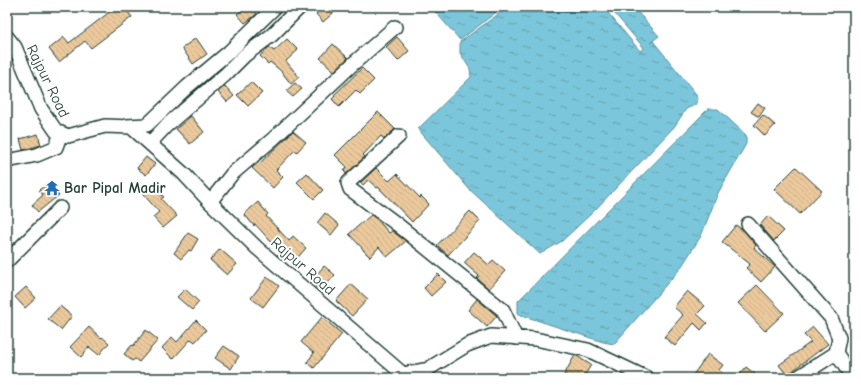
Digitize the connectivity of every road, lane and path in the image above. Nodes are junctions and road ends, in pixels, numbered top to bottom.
1 (275, 7) edge
2 (300, 7) edge
3 (395, 27) dead end
4 (7, 37) edge
5 (122, 127) junction
6 (61, 133) junction
7 (399, 136) dead end
8 (150, 143) junction
9 (7, 161) edge
10 (210, 202) junction
11 (60, 208) dead end
12 (748, 224) dead end
13 (7, 260) edge
14 (516, 338) junction
15 (836, 353) junction
16 (647, 378) edge
17 (797, 378) edge
18 (854, 378) edge

1 - 5 street
2 - 8 street
3 - 10 street
4 - 6 street, Rajpur Road
5 - 6 street, Rajpur Road
5 - 8 street, Rajpur Road
6 - 9 street
7 - 14 street
8 - 10 street, Rajpur Road
10 - 14 street, Rajpur Road
11 - 13 street
12 - 15 street
14 - 16 street, Rajpur Road
15 - 17 street
15 - 18 street

